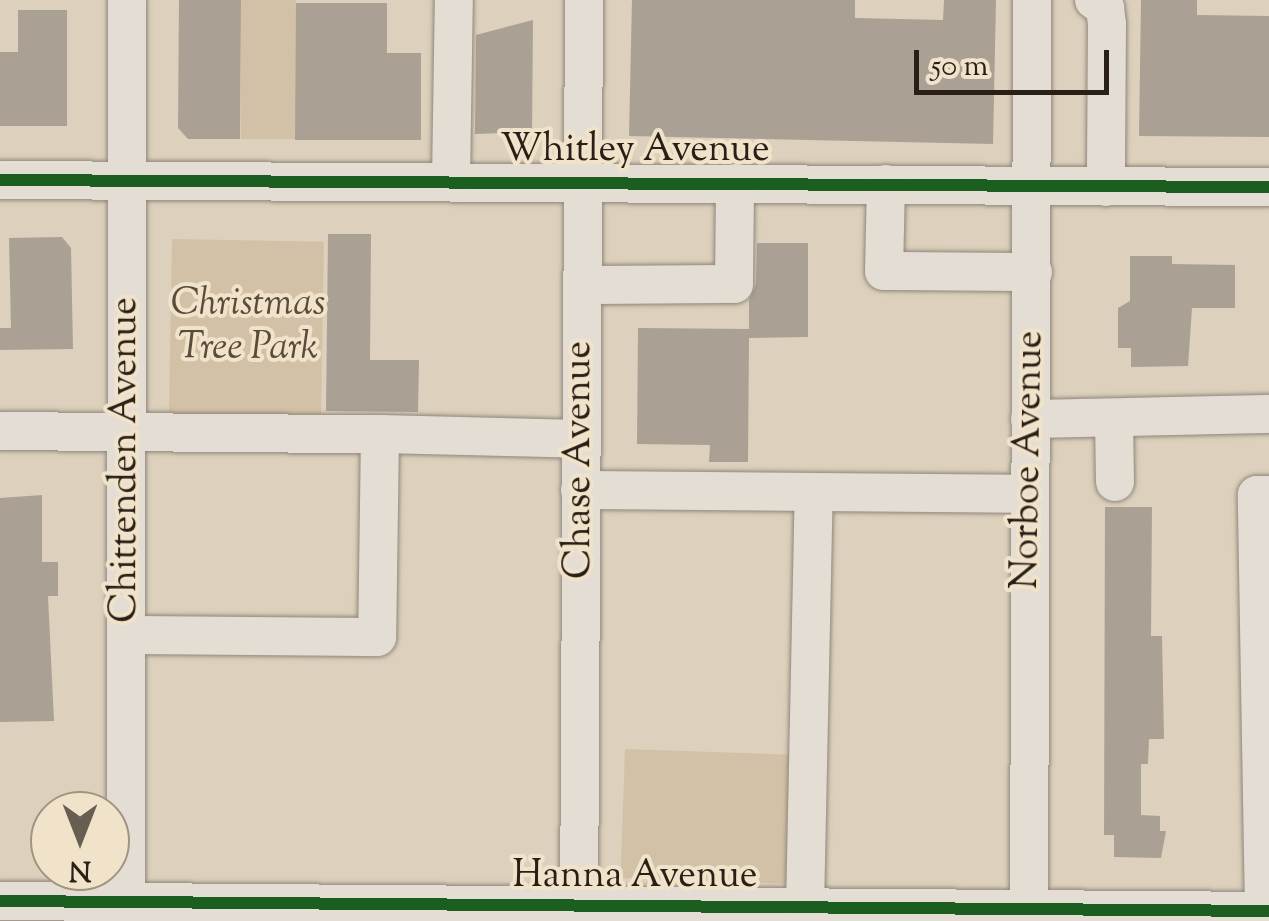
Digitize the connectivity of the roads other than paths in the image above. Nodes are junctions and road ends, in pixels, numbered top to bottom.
1 (127, 0) edge
2 (454, 0) edge
3 (584, 0) edge
4 (1032, 0) edge
5 (1094, 0) edge
6 (0, 180) edge
7 (130, 181) junction
8 (451, 181) junction
9 (583, 182) junction
10 (735, 183) junction
11 (886, 184) junction
12 (1106, 186) junction
13 (1035, 187) junction
14 (1269, 188) edge
15 (1033, 272) junction
16 (582, 285) junction
17 (1269, 414) edge
18 (1030, 419) junction
19 (1114, 419) junction
20 (0, 432) edge
21 (129, 432) junction
22 (380, 434) junction
23 (581, 439) junction
24 (1115, 482) dead end
25 (580, 490) junction
26 (814, 494) junction
27 (1028, 494) junction
28 (1269, 495) edge
29 (126, 635) junction
30 (0, 902) edge
31 (805, 909) junction
32 (1266, 911) edge
33 (126, 912) edge
34 (354, 914) edge
35 (579, 914) edge
36 (1029, 916) edge

1 - 7 street, Chittenden Avenue
2 - 8 street
3 - 9 street, Chase Avenue
4 - 13 street, Norboe Avenue
5 - 12 street
6 - 7 street, Whitley Avenue
7 - 8 street, Whitley Avenue
7 - 21 street, Chittenden Avenue
8 - 9 street, Whitley Avenue
9 - 10 street, Whitley Avenue
9 - 16 street, Chase Avenue
10 - 11 street, Whitley Avenue
10 - 16 street
11 - 13 street, Whitley Avenue
11 - 15 street
12 - 13 street, Whitley Avenue
12 - 14 street, Whitley Avenue
13 - 15 street, Norboe Avenue
15 - 18 street, Norboe Avenue
16 - 23 street, Chase Avenue
17 - 19 street
18 - 19 street
18 - 27 street, Norboe Avenue
19 - 24 street
20 - 21 street
21 - 22 street
21 - 29 street, Chittenden Avenue
22 - 23 street
22 - 29 street
23 - 25 street, Chase Avenue
25 - 26 street
25 - 35 street, Chase Avenue
26 - 27 street
26 - 31 street
27 - 36 street, Norboe Avenue
28 - 32 street
29 - 33 street, Chittenden Avenue
30 - 33 street, Hanna Avenue
31 - 35 street, Hanna Avenue
31 - 36 street, Hanna Avenue
32 - 36 street, Hanna Avenue
33 - 34 street, Hanna Avenue
34 - 35 street, Hanna Avenue

